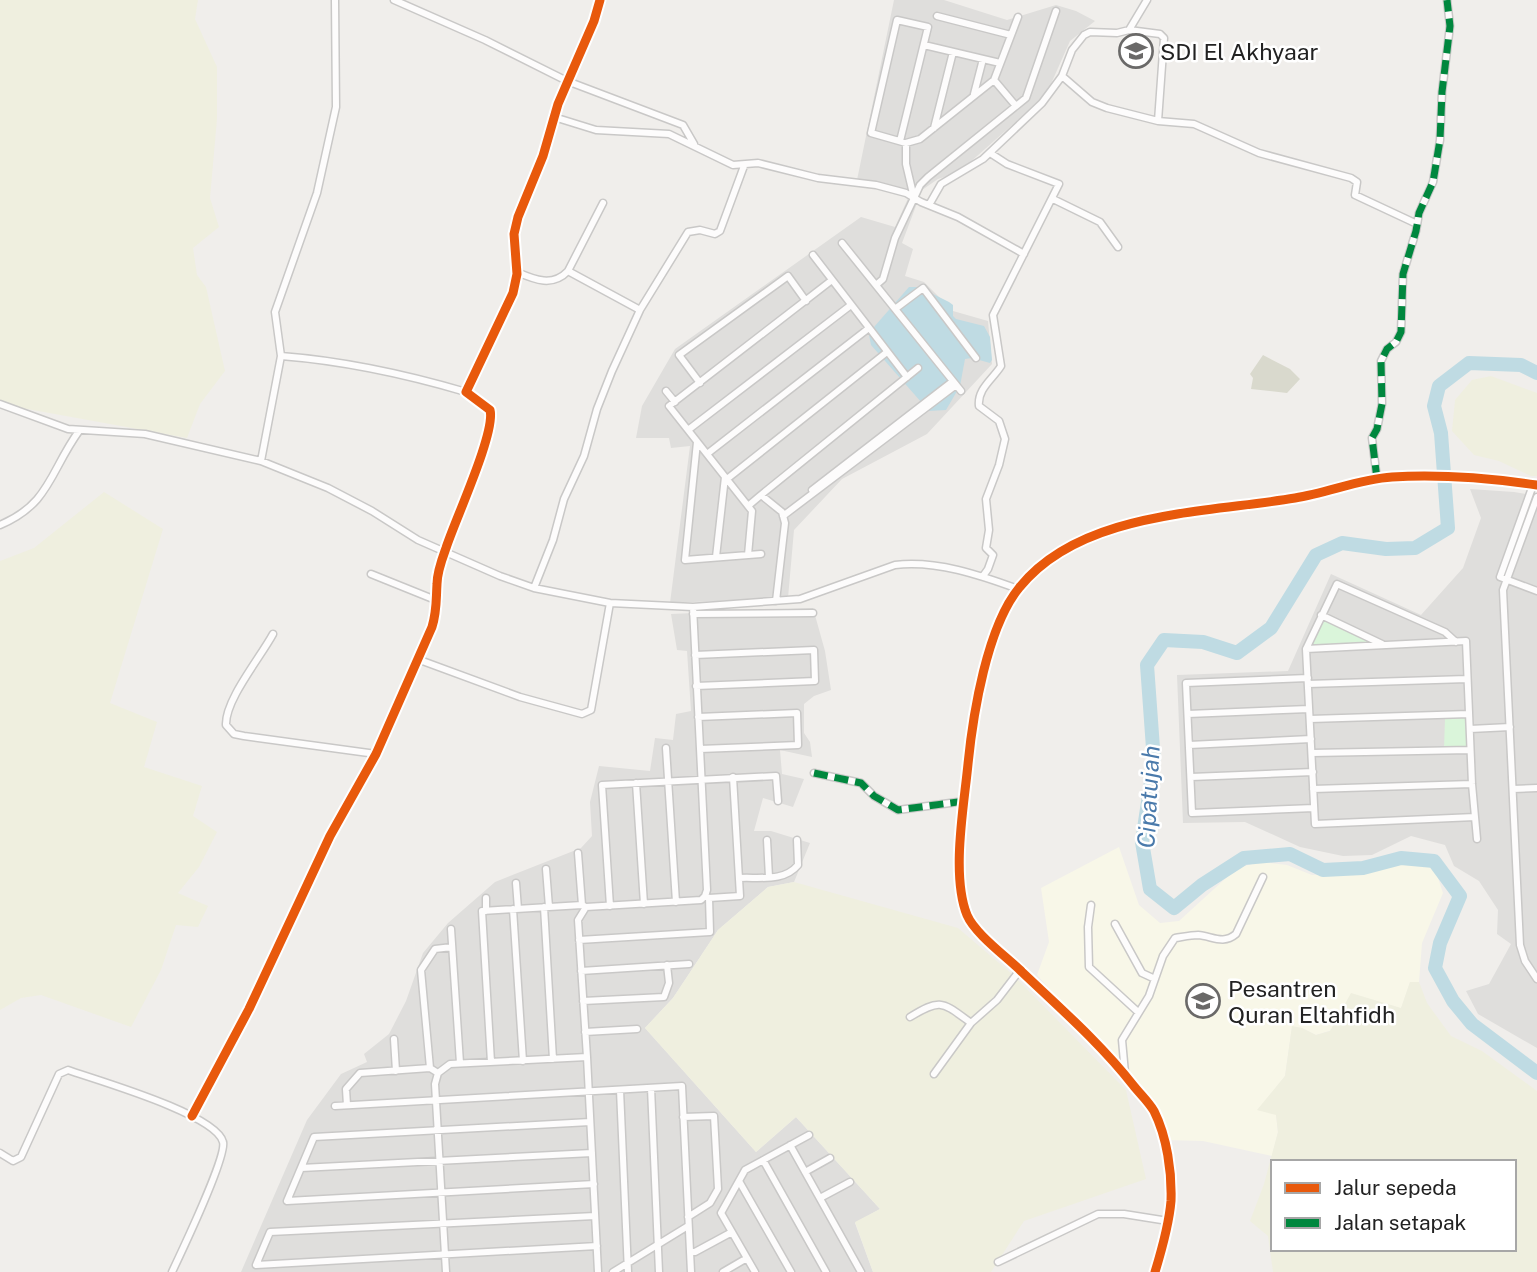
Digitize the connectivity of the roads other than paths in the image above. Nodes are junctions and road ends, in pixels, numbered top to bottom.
1 (335, 0) edge
2 (394, 0) edge
3 (600, 0) edge
4 (1147, 0) edge
5 (1447, 0) edge
6 (1056, 11) dead end
7 (937, 16) dead end
8 (1018, 17) dead end
9 (1129, 30) junction
10 (1011, 35) junction
11 (924, 45) junction
12 (953, 52) junction
13 (983, 59) junction
14 (1000, 63) junction
15 (1062, 76) junction
16 (994, 80) junction
17 (567, 81) junction
18 (974, 96) junction
19 (1016, 106) junction
20 (554, 117) junction
21 (1158, 121) junction
22 (934, 128) junction
23 (903, 142) junction
24 (695, 146) junction
25 (990, 153) junction
26 (744, 166) junction
27 (914, 198) junction
28 (1053, 199) junction
29 (603, 203) dead end
30 (929, 205) junction
31 (1417, 224) junction
32 (842, 243) dead end
33 (1118, 247) dead end
34 (1024, 254) junction
35 (813, 255) dead end
36 (568, 271) junction
37 (517, 272) junction
38 (832, 280) junction
39 (876, 285) junction
40 (806, 301) junction
41 (851, 305) junction
42 (895, 309) junction
43 (640, 310) junction
44 (869, 328) junction
45 (887, 352) junction
46 (281, 356) junction
47 (976, 358) dead end
48 (918, 368) dead end
49 (907, 377) junction
50 (700, 383) junction
51 (666, 391) dead end
52 (466, 392) junction
53 (675, 402) junction
54 (0, 404) edge
55 (688, 430) junction
56 (79, 431) junction
57 (697, 442) junction
58 (707, 454) junction
59 (261, 461) junction
60 (726, 478) junction
61 (1377, 479) junction
62 (1535, 485) edge
63 (761, 495) junction
64 (1537, 497) edge
65 (748, 506) junction
66 (783, 514) junction
67 (0, 525) edge
68 (445, 550) junction
69 (761, 554) dead end
70 (748, 555) junction
71 (716, 557) junction
72 (371, 574) dead end
73 (983, 576) junction
74 (1507, 580) junction
75 (534, 588) junction
76 (1018, 589) junction
77 (1537, 591) edge
78 (776, 600) junction
79 (438, 601) junction
80 (610, 603) junction
81 (693, 610) junction
82 (813, 612) dead end
83 (1321, 615) junction
84 (273, 634) dead end
85 (1456, 642) junction
86 (1385, 646) junction
87 (1306, 649) junction
88 (695, 655) junction
89 (417, 659) junction
90 (1468, 679) junction
91 (1308, 681) junction
92 (696, 686) junction
93 (1309, 709) junction
94 (1188, 714) junction
95 (1469, 714) junction
96 (698, 717) junction
97 (1310, 719) junction
98 (1510, 727) junction
99 (1469, 729) junction
100 (1311, 739) junction
101 (1189, 745) junction
102 (666, 748) dead end
103 (700, 749) junction
104 (1470, 750) junction
105 (1312, 753) junction
106 (376, 754) junction
107 (1312, 772) junction
108 (814, 773) dead end
109 (733, 777) junction
110 (1191, 777) junction
111 (701, 779) junction
112 (668, 781) junction
113 (636, 783) junction
114 (1472, 783) junction
115 (1537, 788) edge
116 (1314, 789) junction
117 (1513, 789) junction
118 (778, 801) dead end
119 (965, 802) junction
120 (1314, 807) junction
121 (1475, 817) junction
122 (797, 839) dead end
123 (1477, 839) dead end
124 (767, 840) dead end
125 (578, 853) dead end
126 (546, 869) dead end
127 (769, 877) junction
128 (1263, 877) dead end
129 (739, 878) junction
130 (516, 883) dead end
131 (707, 897) junction
132 (486, 898) dead end
133 (676, 902) junction
134 (644, 904) junction
135 (1091, 905) dead end
136 (584, 906) junction
137 (610, 906) junction
138 (546, 907) junction
139 (516, 909) junction
140 (486, 911) junction
141 (1115, 924) dead end
142 (451, 929) dead end
143 (579, 940) junction
144 (452, 947) junction
145 (689, 964) dead end
146 (667, 965) junction
147 (1020, 970) junction
148 (581, 971) junction
149 (1155, 979) junction
150 (1537, 979) edge
151 (583, 1001) junction
152 (1138, 1012) junction
153 (910, 1017) dead end
154 (971, 1023) junction
155 (637, 1029) dead end
156 (585, 1032) junction
157 (394, 1039) dead end
158 (587, 1057) junction
159 (553, 1059) junction
160 (523, 1061) junction
161 (491, 1062) junction
162 (460, 1063) junction
163 (430, 1068) junction
164 (396, 1071) junction
165 (438, 1073) junction
166 (1125, 1073) junction
167 (934, 1074) dead end
168 (651, 1088) junction
169 (620, 1090) junction
170 (589, 1091) junction
171 (436, 1100) junction
172 (347, 1105) junction
173 (335, 1106) dead end
174 (192, 1116) junction
175 (683, 1117) junction
176 (590, 1122) junction
177 (438, 1130) junction
178 (809, 1135) dead end
179 (790, 1144) junction
180 (0, 1153) edge
181 (592, 1153) junction
182 (830, 1158) dead end
183 (763, 1160) junction
184 (440, 1161) junction
185 (301, 1168) junction
186 (805, 1172) junction
187 (739, 1181) junction
188 (850, 1182) dead end
189 (594, 1184) junction
190 (442, 1192) junction
191 (820, 1198) junction
192 (595, 1216) junction
193 (688, 1217) junction
194 (1168, 1220) junction
195 (444, 1223) junction
196 (688, 1226) junction
197 (732, 1232) junction
198 (658, 1244) junction
199 (597, 1246) junction
200 (690, 1252) junction
201 (445, 1254) junction
202 (747, 1258) junction
203 (998, 1262) dead end
204 (628, 1263) junction
205 (869, 1267) dead end
206 (172, 1272) edge
207 (446, 1272) edge
208 (598, 1272) edge
209 (612, 1272) edge
210 (628, 1272) edge
211 (659, 1272) edge
212 (691, 1272) edge
213 (723, 1272) edge
214 (755, 1272) edge
215 (791, 1272) edge
216 (826, 1272) edge
217 (860, 1272) edge
218 (1155, 1272) edge

1 - 46 street
2 - 17 street
3 - 17 street
4 - 9 street
5 - 31 street
6 - 19 street
7 - 10 street
8 - 10 street
9 - 15 street
9 - 21 street
10 - 14 street
11 - 12 street
11 - 23 street
11 - 23 street
12 - 13 street
12 - 22 street
13 - 14 street
13 - 18 street
14 - 16 street
15 - 21 street
15 - 25 street
16 - 18 street
16 - 19 street
17 - 20 street
17 - 24 street
18 - 22 street
19 - 27 street
20 - 24 street
20 - 37 street
21 - 31 street
22 - 23 street
23 - 27 street
24 - 26 street
25 - 28 street
25 - 30 street
26 - 27 street
26 - 43 street
27 - 30 street
27 - 39 street
28 - 33 street
28 - 34 street
29 - 36 street
30 - 34 street
31 - 61 street
32 - 39 street
34 - 73 street
35 - 38 street
36 - 37 street
36 - 43 street
37 - 52 street
38 - 40 street
38 - 41 street
39 - 42 street
40 - 50 street
40 - 50 street
41 - 44 street
41 - 55 street
42 - 47 street
42 - 66 street
43 - 75 street
44 - 45 street
44 - 58 street
45 - 49 street
45 - 60 street
46 - 52 street
46 - 59 street
48 - 49 street
49 - 63 street
50 - 53 street
51 - 53 street
52 - 68 street
53 - 55 street
54 - 56 street
55 - 57 street
56 - 59 street
56 - 67 street
57 - 58 street
57 - 71 street
58 - 60 street
59 - 68 street
60 - 65 street
60 - 71 street
61 - 62 street
61 - 76 street
62 - 74 street
63 - 65 street
63 - 66 street
64 - 74 street
65 - 70 street
66 - 78 street
68 - 75 street
68 - 79 street
69 - 70 street
70 - 71 street
72 - 79 street
73 - 76 street
73 - 78 street
74 - 77 street
74 - 98 street
75 - 80 street
76 - 119 street
78 - 81 street
79 - 89 street
80 - 81 street
80 - 89 street
81 - 82 street
81 - 88 street
83 - 85 street
83 - 86 street
83 - 87 street
84 - 106 street
85 - 86 street
85 - 90 street
86 - 87 street
87 - 91 street
88 - 92 street
88 - 92 street
89 - 106 street
90 - 91 street
90 - 95 street
91 - 93 street
91 - 94 street
92 - 96 street
93 - 94 street
93 - 97 street
94 - 101 street
95 - 97 street
95 - 99 street
96 - 103 street
96 - 103 street
97 - 100 street
98 - 99 street
98 - 117 street
99 - 104 street
100 - 101 street
100 - 105 street
101 - 110 street
102 - 112 street
103 - 111 street
104 - 105 street
104 - 114 street
105 - 107 street
106 - 174 street
107 - 110 street
107 - 116 street
108 - 119 street
109 - 111 street
109 - 118 street
109 - 129 street
110 - 120 street
111 - 112 street
111 - 131 street
112 - 113 street
112 - 133 street
113 - 134 street
113 - 137 street
114 - 116 street
114 - 121 street
115 - 117 street
116 - 120 street
117 - 150 street
119 - 147 street
120 - 121 street
121 - 123 street
122 - 127 street
124 - 127 street
125 - 136 street
126 - 138 street
127 - 129 street
128 - 149 street
129 - 131 street
130 - 139 street
131 - 133 street
131 - 143 street
132 - 140 street
133 - 134 street
134 - 137 street
135 - 152 street
136 - 137 street
136 - 138 street
136 - 143 street
138 - 139 street
138 - 159 street
139 - 140 street
139 - 160 street
140 - 161 street
141 - 149 street
142 - 144 street
143 - 148 street
144 - 162 street
144 - 163 street
145 - 146 street
146 - 148 street
146 - 151 street
147 - 154 street
147 - 166 street
148 - 151 street
149 - 152 street
151 - 156 street
152 - 166 street
153 - 154 street
154 - 167 street
155 - 156 street
156 - 158 street
157 - 164 street
158 - 159 street
158 - 170 street
159 - 160 street
160 - 161 street
161 - 162 street
162 - 165 street
163 - 164 street
163 - 165 street
164 - 172 street
165 - 171 street
166 - 194 street
168 - 169 street
168 - 175 street
168 - 198 street
169 - 170 street
169 - 204 street
170 - 171 street
170 - 176 street
171 - 172 street
171 - 177 street
172 - 173 street
174 - 180 street
174 - 206 street
175 - 193 street
175 - 193 street
176 - 177 street
176 - 181 street
177 - 184 street
177 - 185 street
178 - 179 street
179 - 183 street
179 - 186 street
181 - 184 street
181 - 189 street
182 - 186 street
183 - 187 street
183 - 216 street
184 - 185 street
184 - 190 street
185 - 190 street
186 - 191 street
187 - 197 street
187 - 215 street
188 - 191 street
189 - 190 street
189 - 192 street
190 - 195 street
191 - 217 street
192 - 195 street
192 - 199 street
193 - 196 street
194 - 203 street
194 - 218 street
195 - 201 street
195 - 201 street
196 - 198 street
196 - 200 street
197 - 200 street
197 - 202 street
198 - 204 street
198 - 211 street
199 - 201 street
199 - 208 street
200 - 212 street
201 - 207 street
202 - 213 street
202 - 214 street
204 - 209 street
204 - 210 street
205 - 217 street

